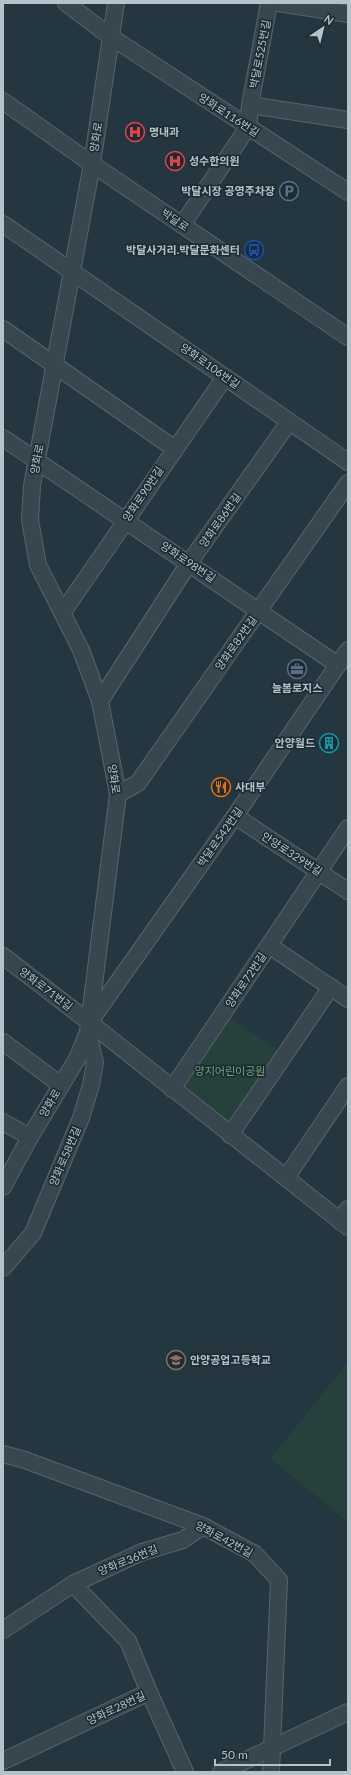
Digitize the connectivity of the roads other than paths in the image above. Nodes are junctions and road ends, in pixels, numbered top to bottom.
1 (66, 3) edge
2 (116, 3) edge
3 (269, 3) edge
4 (279, 3) edge
5 (348, 14) edge
6 (111, 37) junction
7 (3, 101) edge
8 (250, 104) junction
9 (348, 120) edge
10 (248, 127) junction
11 (92, 164) junction
12 (348, 192) edge
13 (3, 224) edge
14 (182, 225) junction
15 (72, 271) junction
16 (3, 329) edge
17 (348, 337) edge
18 (55, 365) junction
19 (225, 377) junction
20 (289, 422) junction
21 (3, 438) edge
22 (175, 449) junction
23 (36, 461) junction
24 (348, 462) edge
25 (348, 483) edge
26 (126, 520) junction
27 (189, 563) junction
28 (259, 611) junction
29 (63, 612) junction
30 (348, 650) edge
31 (338, 665) junction
32 (100, 701) junction
33 (118, 794) junction
34 (235, 816) junction
35 (348, 828) edge
36 (319, 871) junction
37 (348, 891) edge
38 (270, 946) junction
39 (3, 956) edge
40 (331, 987) junction
41 (348, 999) edge
42 (88, 1027) junction
43 (3, 1042) edge
44 (61, 1085) junction
45 (348, 1086) edge
46 (172, 1089) junction
47 (3, 1122) edge
48 (230, 1135) junction
49 (30, 1137) junction
50 (8, 1171) edge
51 (286, 1178) junction
52 (3, 1187) edge
53 (345, 1219) edge
54 (3, 1268) edge
55 (3, 1454) edge
56 (203, 1526) junction
57 (73, 1584) junction
58 (3, 1630) edge
59 (149, 1692) junction
60 (348, 1712) edge
61 (272, 1747) junction
62 (3, 1762) edge
63 (185, 1772) edge
64 (221, 1772) edge
65 (271, 1772) edge

1 - 6 street, 양화로116번길
2 - 6 street, 양화로
3 - 8 street, 박달로525번길
4 - 5 street
6 - 10 street, 양화로116번길
6 - 11 street, 양화로
7 - 11 street, 박달로
8 - 9 street, 박달로525번길
8 - 10 street, 박달로525번길
10 - 12 street, 양화로116번길
10 - 14 street, 박달로525번길
11 - 14 street, 박달로
11 - 15 street, 양화로
13 - 15 street, 양화로106번길
14 - 17 street, 박달로
15 - 18 street, 양화로
15 - 19 street, 양화로106번길
16 - 18 street
18 - 22 street
18 - 23 street, 양화로
19 - 20 street, 양화로106번길
19 - 22 street, 양화로90번길
20 - 24 street, 양화로106번길
20 - 27 street, 양화로86번길
21 - 23 street, 양화로98번길
22 - 26 street, 양화로90번길
23 - 26 street, 양화로98번길
23 - 29 street, 양화로
25 - 28 street, 양화로82번길
26 - 27 street, 양화로98번길
26 - 29 street, 양화로90번길
27 - 28 street, 양화로98번길
27 - 32 street, 양화로86번길
28 - 31 street, 양화로98번길
28 - 33 street, 양화로82번길
29 - 32 street, 양화로
30 - 31 street, 박달로542번길
31 - 34 street, 박달로542번길
32 - 33 street, 양화로
33 - 42 street, 양화로
34 - 36 street, 안양로329번길
34 - 42 street, 박달로542번길
35 - 36 street, 양화로72번길
36 - 37 street, 안양로329번길
36 - 38 street, 양화로72번길
38 - 40 street
38 - 46 street, 양화로72번길
39 - 42 street, 양화로71번길
40 - 41 street
40 - 48 street
42 - 44 street, 양화로
42 - 46 street
42 - 54 street, 양화로58번길
43 - 44 street
44 - 49 street, 양화로
45 - 51 street
46 - 48 street
47 - 49 street
48 - 51 street
49 - 50 street, 양화로
50 - 52 street, 양화로
51 - 53 street
55 - 56 street, 양화로42번길
56 - 57 street, 양화로36번길
56 - 61 street, 양화로42번길
57 - 58 street, 양화로36번길
57 - 59 street
59 - 62 street, 양화로28번길
59 - 63 street, 양화로28번길
60 - 61 street
61 - 64 street
61 - 65 street, 양화로42번길

